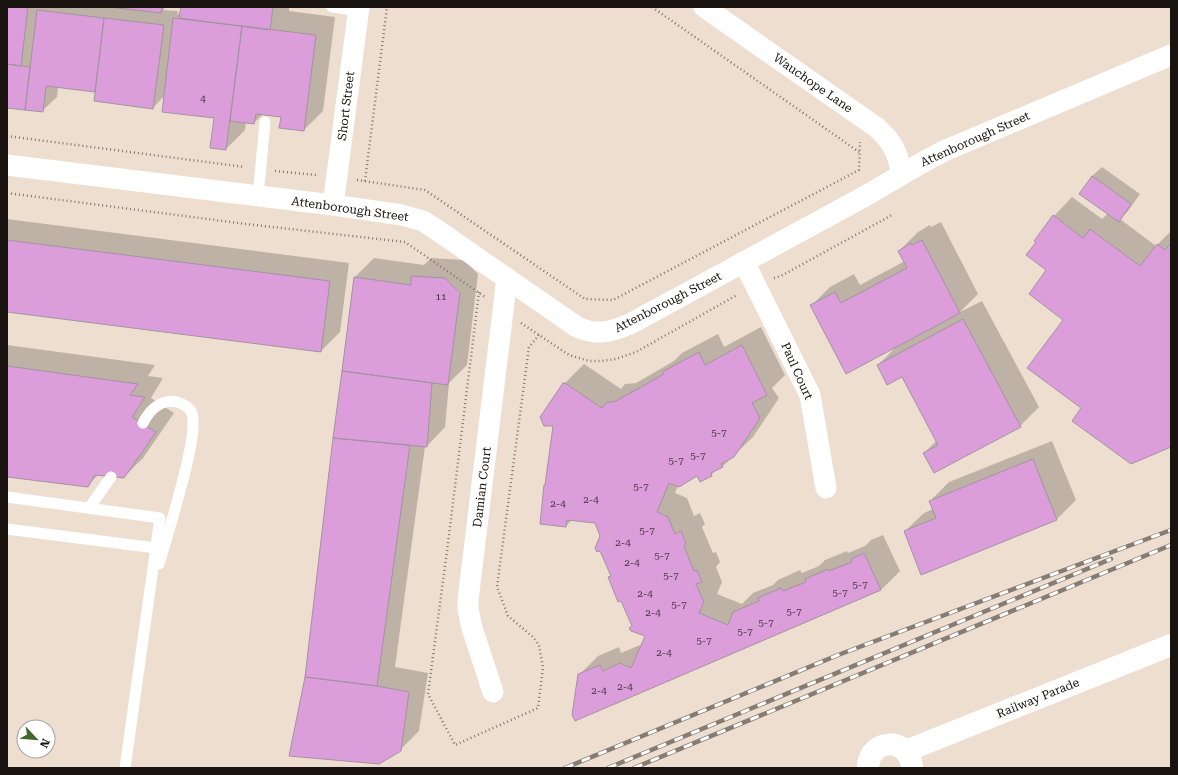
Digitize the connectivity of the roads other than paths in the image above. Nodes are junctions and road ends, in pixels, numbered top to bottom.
1 (332, 7) edge
2 (704, 7) edge
3 (359, 9) edge
4 (1171, 55) edge
5 (265, 122) dead end
6 (7, 165) edge
7 (902, 174) junction
8 (258, 196) junction
9 (334, 205) junction
10 (744, 262) junction
11 (507, 278) junction
12 (143, 422) dead end
13 (110, 477) dead end
14 (826, 488) dead end
15 (7, 498) edge
16 (89, 508) junction
17 (7, 529) edge
18 (156, 548) junction
19 (148, 604) junction
20 (1171, 645) edge
21 (493, 692) dead end
22 (909, 759) edge
23 (124, 768) edge
24 (868, 768) edge

1 - 3 lane
2 - 7 street, Wauchope Lane
3 - 9 street, Short Street
4 - 7 street, Attenborough Street
5 - 8 lane
6 - 8 street, Attenborough Street
7 - 10 street, Attenborough Street
8 - 9 street, Attenborough Street
9 - 11 street, Attenborough Street
10 - 11 street, Attenborough Street
10 - 14 street, Paul Court
11 - 21 street, Damian Court
12 - 19 lane
13 - 16 lane
15 - 16 lane
16 - 18 lane
17 - 18 lane
18 - 19 lane
19 - 23 lane
20 - 22 main road, Railway Parade
22 - 24 main road

